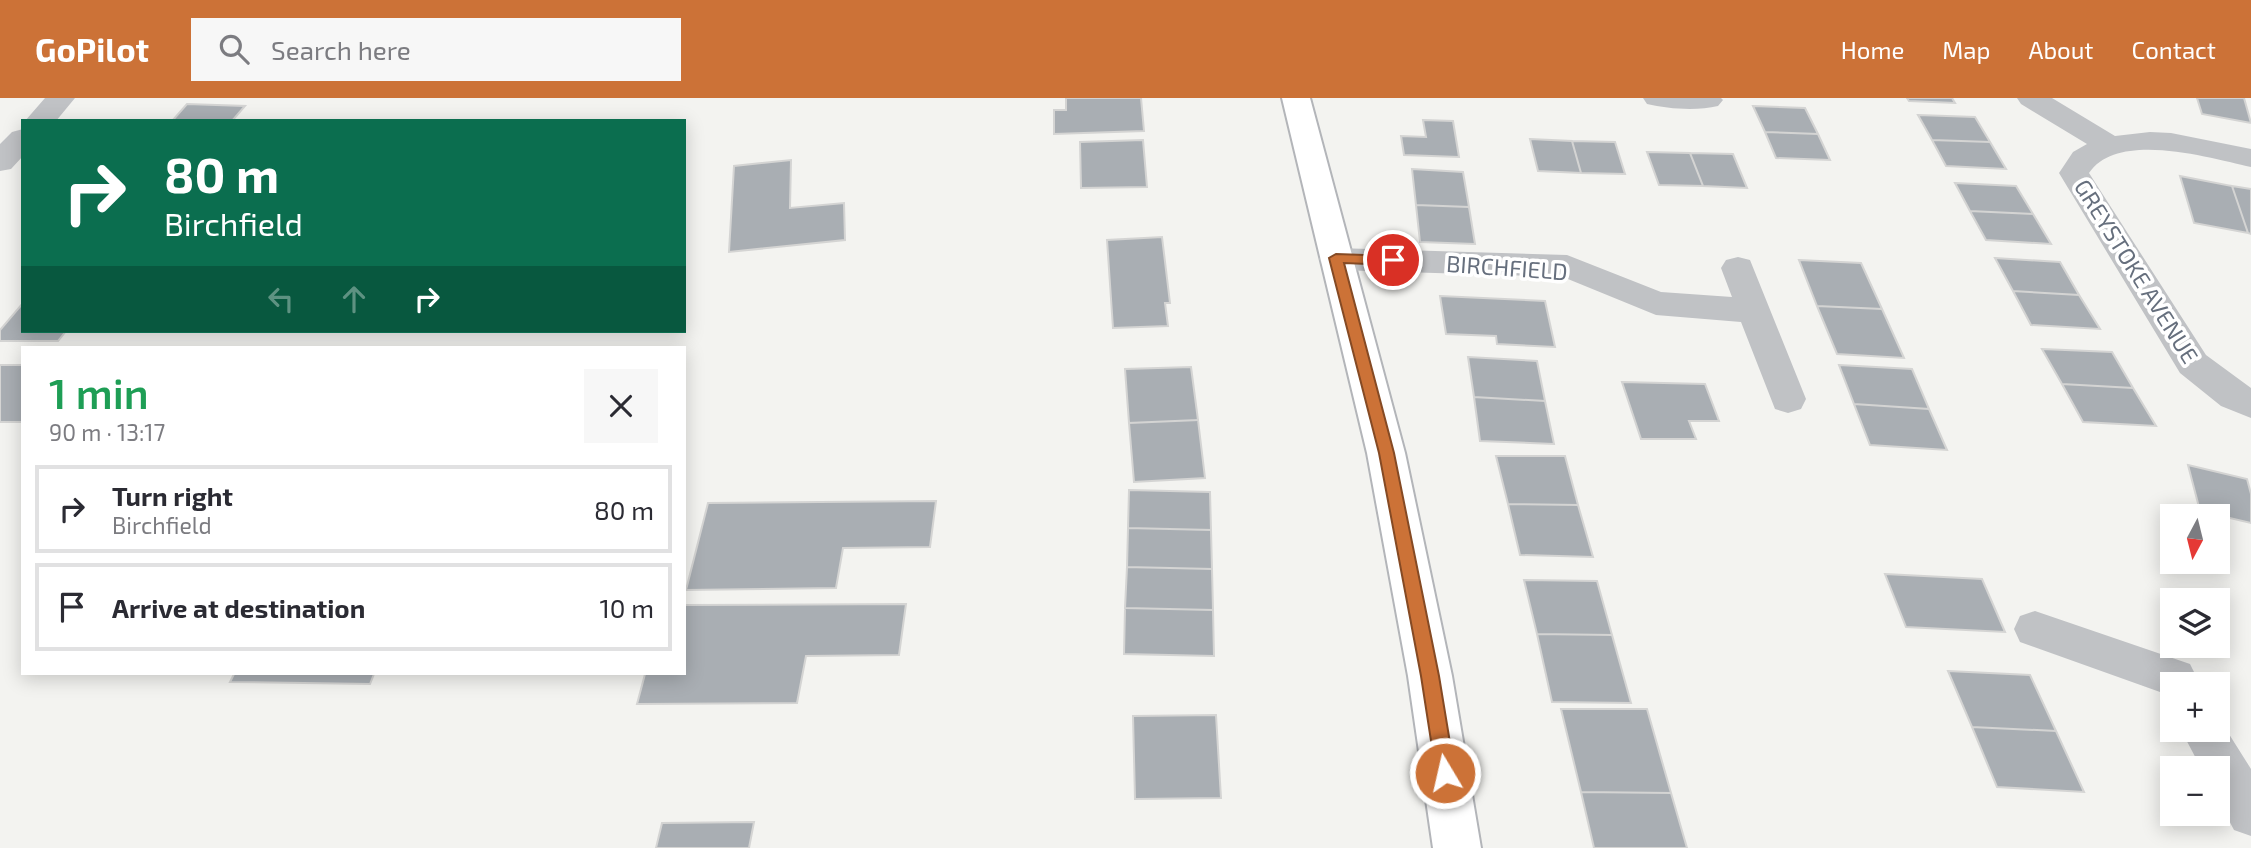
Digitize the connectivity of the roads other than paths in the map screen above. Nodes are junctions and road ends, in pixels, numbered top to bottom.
1 (61, 98) edge
2 (1297, 98) edge
3 (1657, 98) edge
4 (2031, 98) edge
5 (1708, 100) dead end
6 (42, 119) edge
7 (21, 140) edge
8 (2110, 146) junction
9 (2251, 158) edge
10 (0, 162) edge
11 (1336, 258) junction
12 (1738, 268) dead end
13 (1754, 311) junction
14 (1788, 399) dead end
15 (2251, 404) edge
16 (2035, 629) dead end
17 (2160, 673) edge
18 (2211, 742) edge
19 (2251, 814) edge
20 (1457, 848) edge

1 - 6 street
2 - 11 main road
3 - 5 street
4 - 8 street
7 - 10 street
8 - 9 street, GREYSTOKE AVENUE
8 - 15 street, GREYSTOKE AVENUE
11 - 13 street, BIRCHFIELD
11 - 20 main road
12 - 13 street
13 - 14 street
16 - 17 street
18 - 19 street

